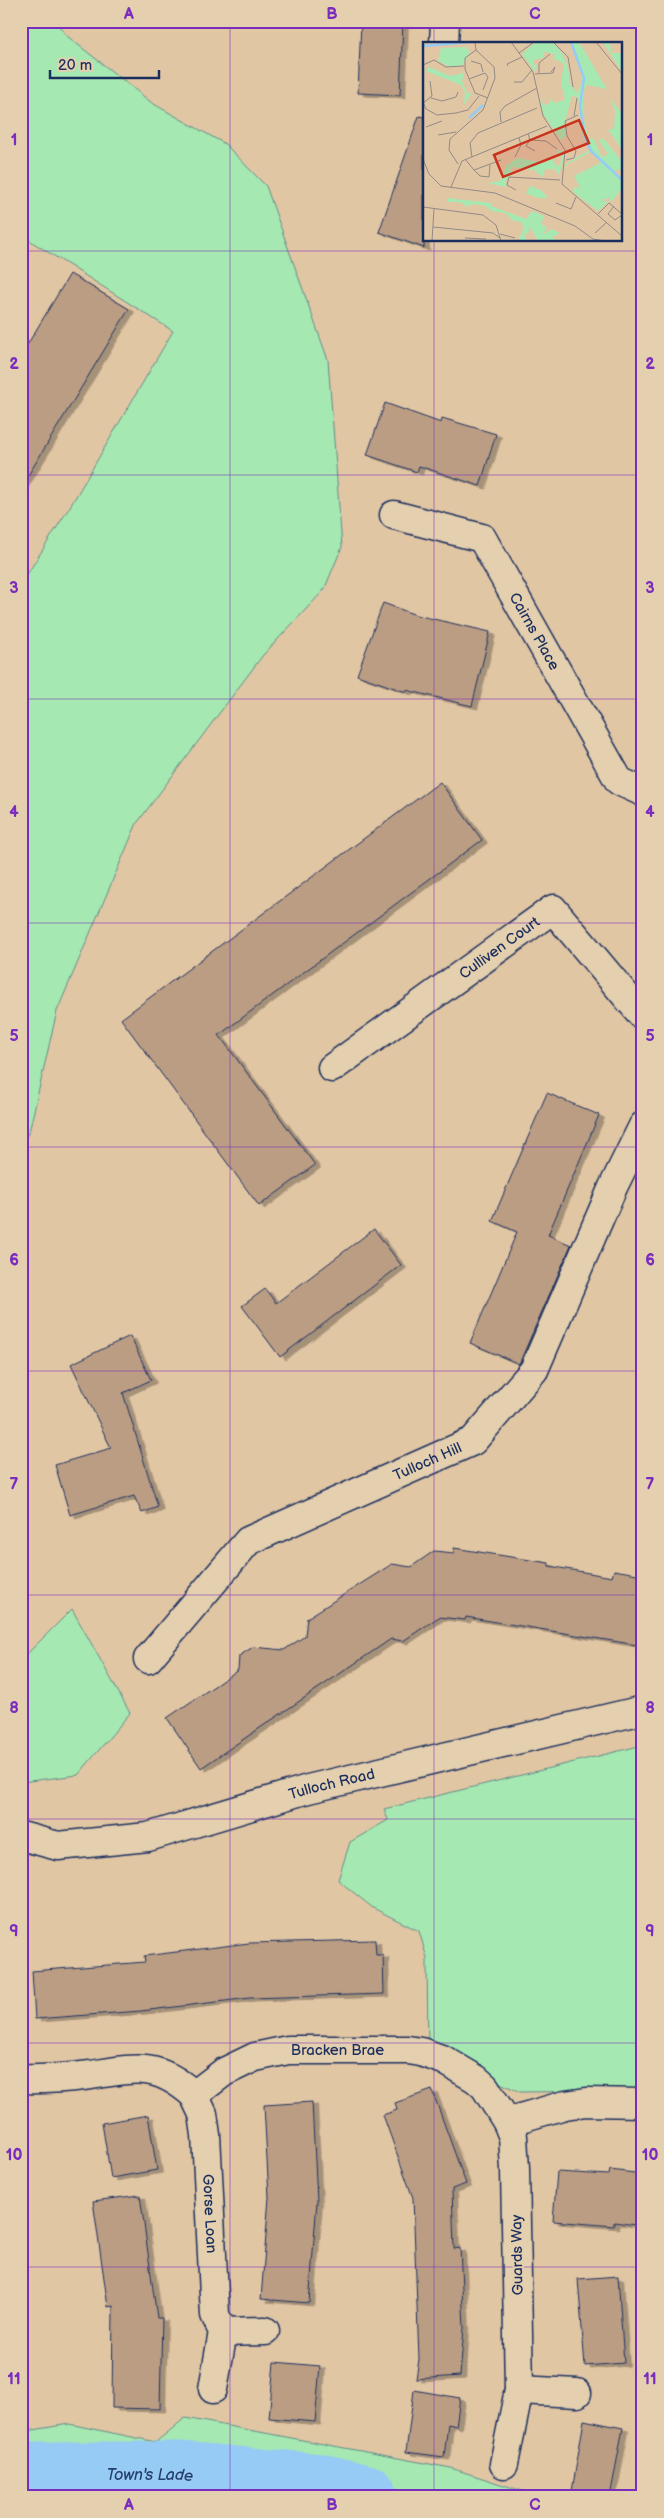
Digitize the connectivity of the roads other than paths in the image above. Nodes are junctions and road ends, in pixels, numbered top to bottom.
1 (445, 21) edge
2 (444, 42) edge
3 (394, 515) dead end
4 (643, 792) edge
5 (643, 1016) edge
6 (332, 1068) dead end
7 (643, 1126) edge
8 (148, 1659) dead end
9 (643, 1710) edge
10 (21, 1836) edge
11 (21, 2079) edge
12 (194, 2095) junction
13 (643, 2103) edge
14 (507, 2122) junction
15 (265, 2331) dead end
16 (223, 2332) junction
17 (213, 2389) dead end
18 (519, 2390) junction
19 (577, 2393) dead end
20 (504, 2464) dead end

1 - 2 street
3 - 4 street, Cairns Place
5 - 6 street, Culliven Court
7 - 8 street, Tulloch Hill
9 - 10 street, Tulloch Road
11 - 12 street
12 - 14 street, Bracken Brae
12 - 16 street, Gorse Loan
13 - 14 street
14 - 18 street, Guards Way
15 - 16 street
16 - 17 street, Gorse Loan
18 - 19 street
18 - 20 street, Guards Way

